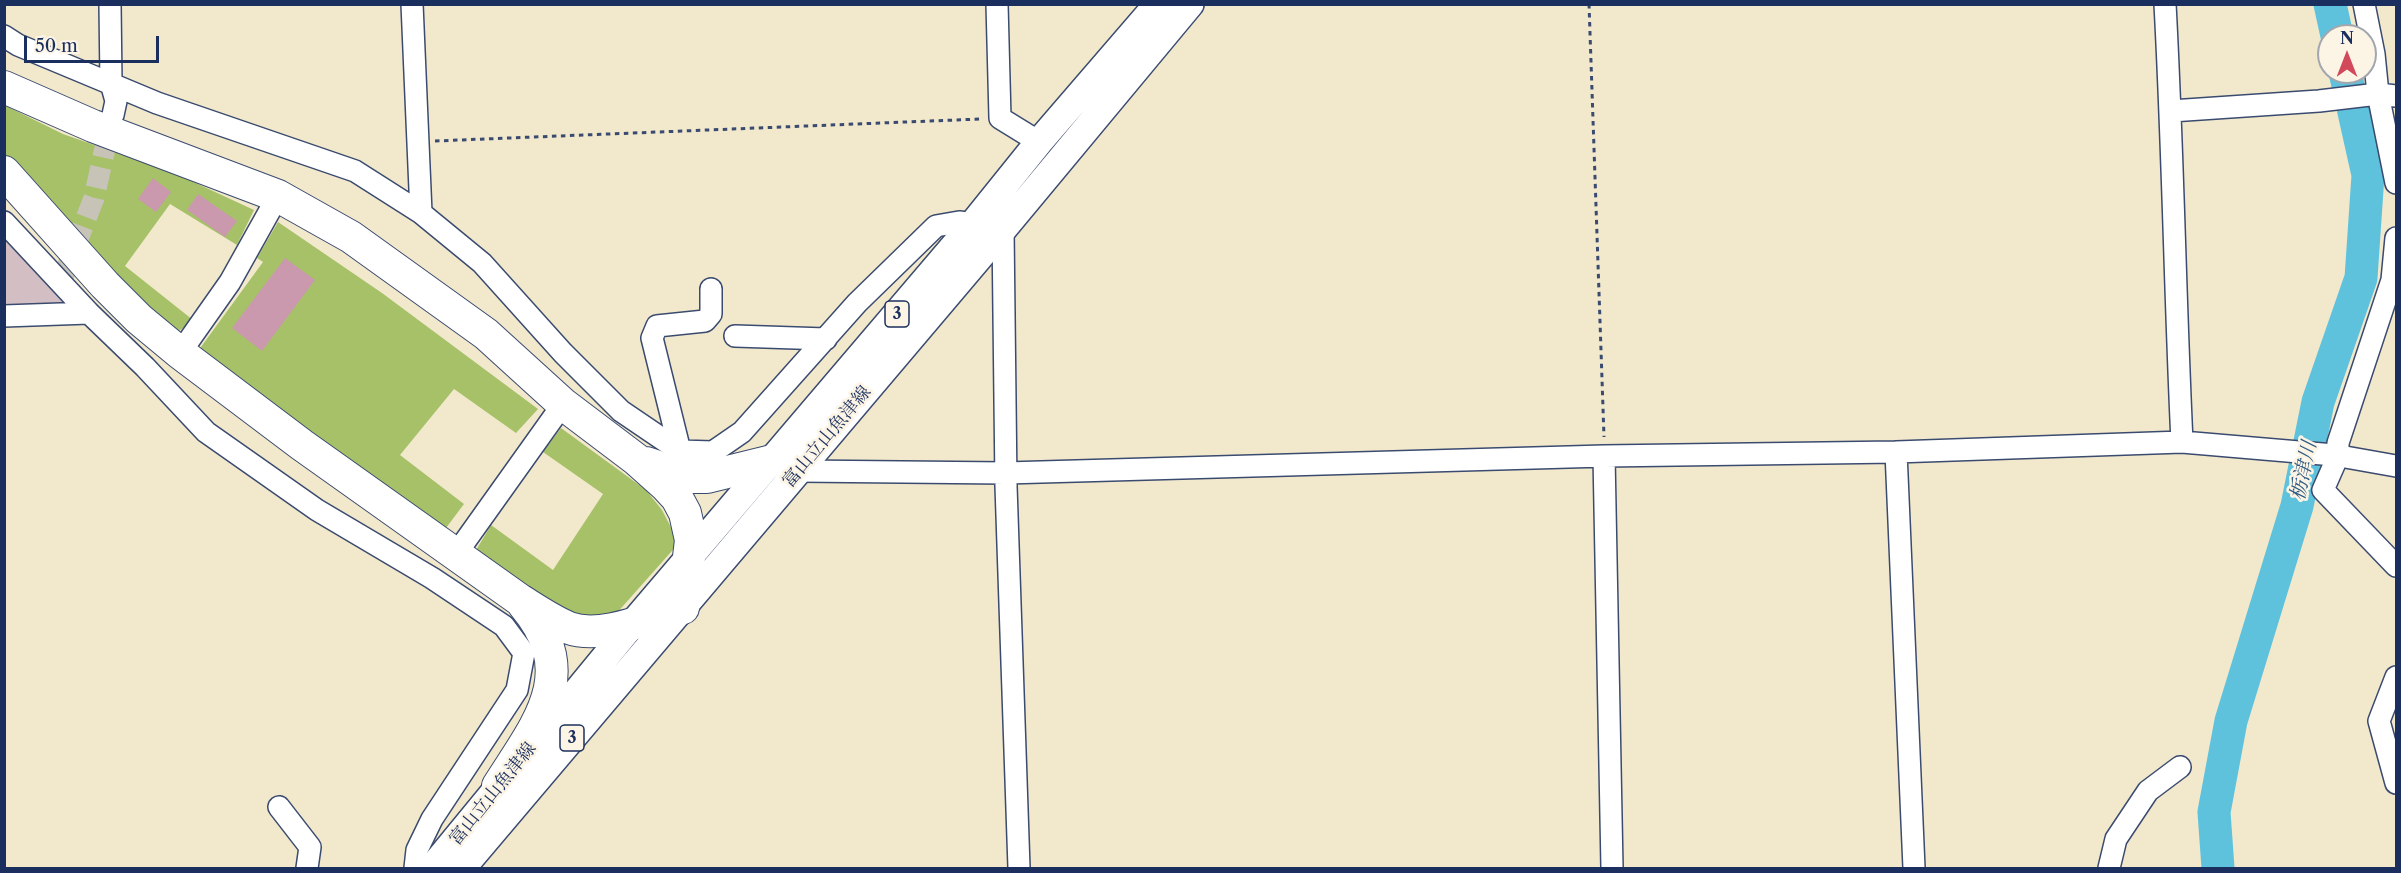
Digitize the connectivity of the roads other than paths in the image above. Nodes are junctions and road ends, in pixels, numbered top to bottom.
1 (110, 4) edge
2 (412, 4) edge
3 (997, 4) edge
4 (1158, 4) edge
5 (1190, 4) edge
6 (2164, 4) edge
7 (2364, 4) edge
8 (4, 36) edge
9 (111, 83) junction
10 (4, 87) edge
11 (2387, 95) edge
12 (2171, 111) junction
13 (113, 115) tunnel mouth
14 (1039, 142) junction
15 (4, 172) edge
16 (2397, 183) edge
17 (278, 196) junction
18 (421, 213) junction
19 (4, 222) edge
20 (973, 224) junction
21 (1004, 229) junction
22 (2397, 238) edge
23 (711, 289) dead end
24 (89, 313) junction
25 (4, 316) edge
26 (735, 336) dead end
27 (826, 339) junction
28 (180, 353) junction
29 (563, 404) junction
30 (2182, 442) junction
31 (680, 451) junction
32 (1896, 452) junction
33 (1604, 456) junction
34 (2336, 456) junction
35 (637, 460) junction
36 (785, 466) junction
37 (2397, 466) edge
38 (1006, 473) junction
39 (456, 554) junction
40 (689, 558) junction
41 (2397, 566) edge
42 (520, 600) junction
43 (683, 608) junction
44 (634, 622) junction
45 (2397, 677) edge
46 (2180, 767) dead end
47 (2397, 783) edge
48 (498, 786) junction
49 (279, 807) dead end
50 (307, 868) edge
51 (415, 868) edge
52 (432, 868) edge
53 (462, 868) edge
54 (1019, 868) edge
55 (1612, 868) edge
56 (1914, 868) edge
57 (2109, 868) edge

1 - 9 street
2 - 18 street
3 - 14 street
4 - 14 main road, 富山立山魚津線 / 3
5 - 21 main road, 富山立山魚津線 / 3
6 - 12 street
7 - 11 street
8 - 9 street
9 - 13 street
9 - 18 street
10 - 17 highway
11 - 12 street
11 - 16 street
12 - 30 street
14 - 20 main road, 富山立山魚津線 / 3
15 - 28 highway
17 - 28 street
17 - 29 highway
18 - 31 street
19 - 24 street
20 - 27 street
20 - 36 main road, 富山立山魚津線 / 3
21 - 36 main road, 富山立山魚津線 / 3
21 - 38 street
22 - 34 street
23 - 31 street
24 - 25 street
24 - 51 street
26 - 27 street
27 - 31 street
28 - 39 highway
29 - 35 highway
29 - 39 street
30 - 32 street
30 - 34 street
32 - 33 street
32 - 56 street
33 - 38 street
33 - 55 street
34 - 37 street
34 - 41 street
35 - 36 highway
35 - 40 highway
36 - 38 street
36 - 40 main road, 富山立山魚津線 / 3
36 - 43 main road, 富山立山魚津線 / 3
38 - 54 street
39 - 42 highway
40 - 43 highway
40 - 44 main road, 富山立山魚津線 / 3
42 - 44 highway
42 - 48 highway
43 - 44 highway
43 - 53 main road, 富山立山魚津線 / 3
44 - 48 main road, 富山立山魚津線 / 3
45 - 47 street
46 - 57 street
48 - 52 main road, 富山立山魚津線 / 3
49 - 50 street

